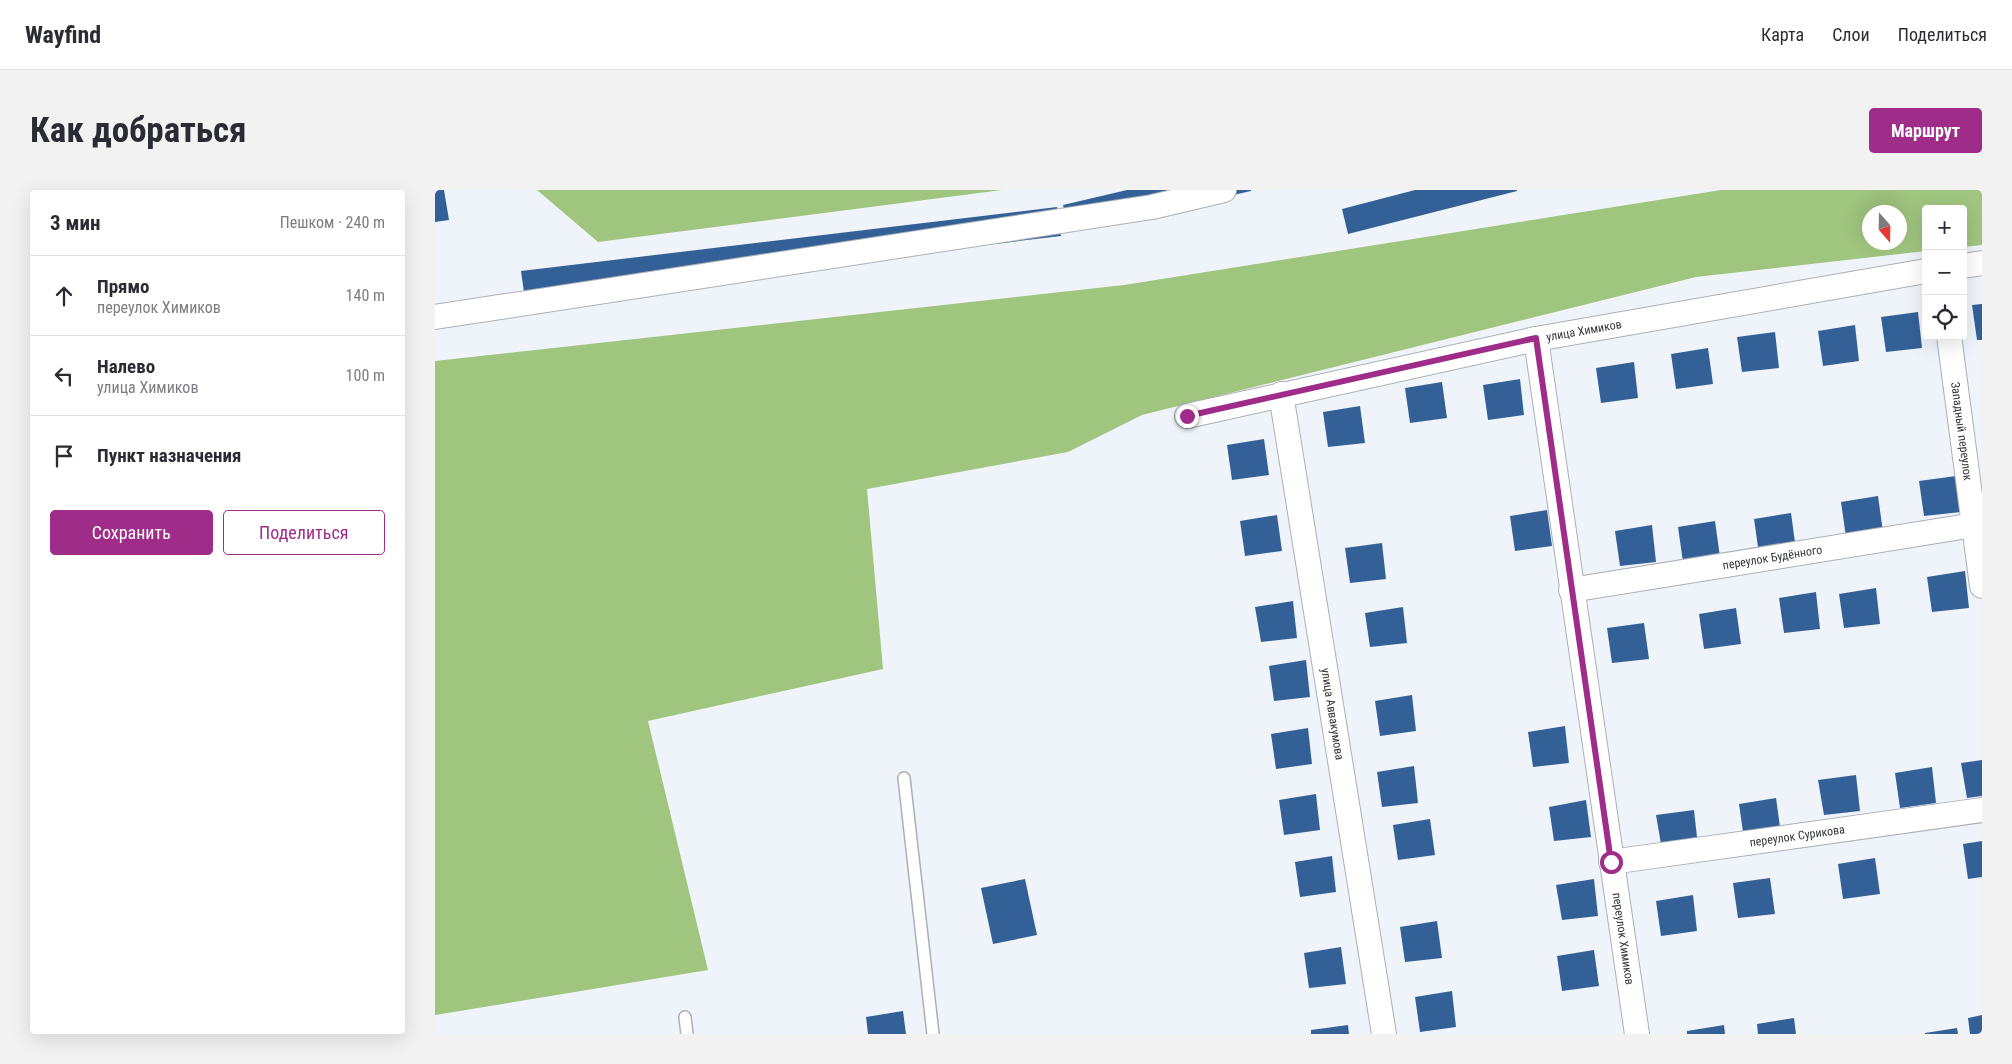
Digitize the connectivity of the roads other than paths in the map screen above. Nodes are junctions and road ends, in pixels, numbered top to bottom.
1 (1224, 190) edge
2 (1982, 263) edge
3 (1967, 265) edge
4 (1922, 272) edge
5 (435, 316) edge
6 (1536, 338) junction
7 (1950, 340) edge
8 (1281, 394) junction
9 (1187, 416) dead end
10 (1974, 525) junction
11 (1982, 586) edge
12 (1571, 590) junction
13 (904, 778) dead end
14 (1982, 810) edge
15 (1611, 862) junction
16 (685, 1017) dead end
17 (687, 1034) edge
18 (933, 1034) edge
19 (1384, 1034) edge
20 (1637, 1034) edge

1 - 5 street
2 - 3 street
4 - 6 street, улица Химиков
6 - 8 street, улица Химиков
6 - 12 street, переулок Химиков
7 - 10 street, Западный переулок
8 - 9 street, улица Химиков
8 - 19 street, улица Аввакумова
10 - 11 street, Западный переулок
10 - 12 street, переулок Будённого
12 - 15 street, переулок Химиков
13 - 18 lane
14 - 15 street, переулок Сурикова
15 - 20 street, переулок Химиков
16 - 17 lane

